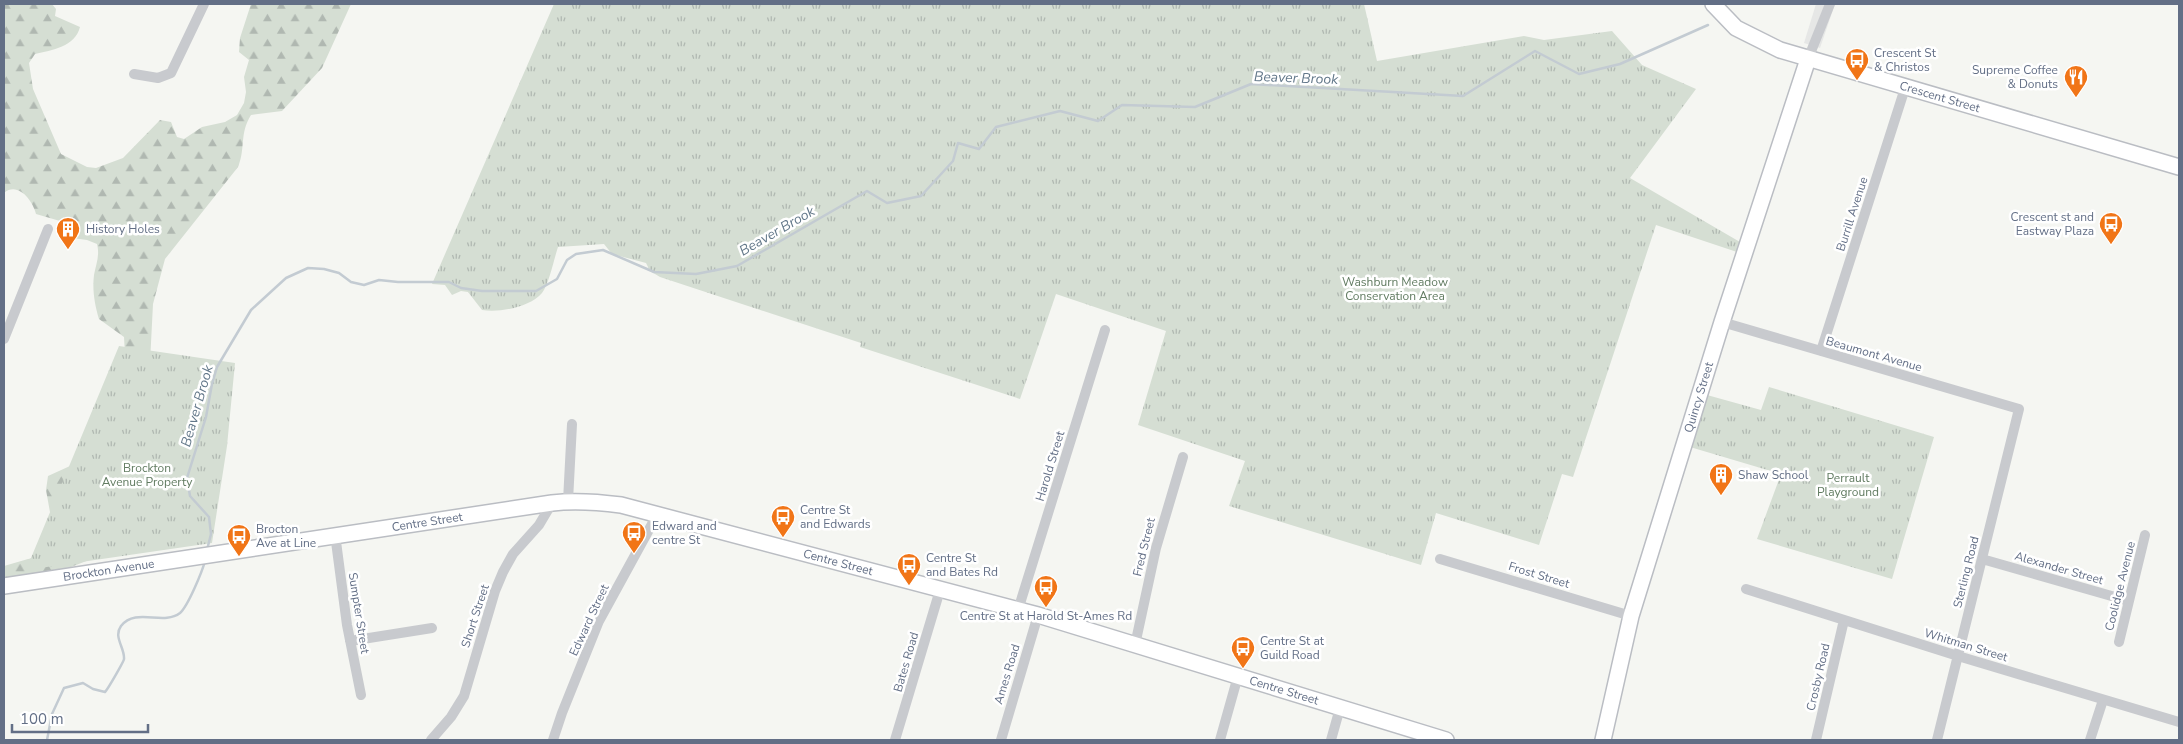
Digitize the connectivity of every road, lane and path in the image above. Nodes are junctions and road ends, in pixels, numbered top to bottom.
1 (204, 4) edge
2 (1712, 4) edge
3 (1830, 4) edge
4 (1808, 59) junction
5 (134, 74) dead end
6 (1906, 85) junction
7 (2179, 167) edge
8 (48, 229) dead end
9 (1722, 322) junction
10 (1105, 330) dead end
11 (4, 339) edge
12 (1822, 351) junction
13 (2019, 410) joint
14 (572, 424) dead end
15 (1183, 456) dead end
16 (568, 501) junction
17 (552, 503) junction
18 (657, 515) junction
19 (335, 534) junction
20 (2145, 535) dead end
21 (209, 554) joint
22 (1440, 559) dead end
23 (1982, 559) junction
24 (4, 586) edge
25 (1746, 589) dead end
26 (940, 590) junction
27 (2129, 601) junction
28 (1018, 610) junction
29 (1038, 615) junction
30 (1631, 616) junction
31 (1844, 620) junction
32 (432, 628) dead end
33 (350, 641) junction
34 (2119, 642) dead end
35 (1135, 645) junction
36 (1958, 656) junction
37 (1238, 676) junction
38 (361, 695) dead end
39 (2103, 700) junction
40 (1340, 708) junction
41 (2179, 722) edge
42 (431, 740) edge
43 (553, 740) edge
44 (895, 740) edge
45 (1001, 740) edge
46 (1220, 740) edge
47 (1331, 740) edge
48 (1446, 740) edge
49 (1603, 740) edge
50 (1816, 740) edge
51 (1937, 740) edge
52 (2090, 740) edge

1 - 5 street
2 - 4 main road, Crescent Street
3 - 4 street
4 - 6 main road, Crescent Street
4 - 9 main road, Quincy Street
6 - 7 main road, Crescent Street
6 - 12 street, Burrill Avenue
8 - 11 street
9 - 12 street, Beaumont Avenue
9 - 30 main road, Quincy Street
10 - 28 street, Harold Street
12 - 13 street, Beaumont Avenue
13 - 23 street, Sterling Road
14 - 16 street
15 - 35 street, Fred Street
16 - 17 main road, Centre Street
16 - 18 main road, Centre Street
17 - 19 main road, Centre Street
17 - 42 street, Short Street
18 - 26 main road, Centre Street
18 - 43 street, Edward Street
19 - 21 main road, Centre Street
19 - 33 street, Sumpter Street
20 - 27 street, Coolidge Avenue
21 - 24 main road, Brockton Avenue
22 - 30 street, Frost Street
23 - 27 street, Alexander Street
23 - 36 street, Sterling Road
25 - 31 street, Whitman Street
26 - 28 main road, Centre Street
26 - 44 street, Bates Road
27 - 34 street, Coolidge Avenue
28 - 29 main road, Centre Street
29 - 35 main road, Centre Street
29 - 45 street, Ames Road
30 - 49 main road, Quincy Street
31 - 36 street, Whitman Street
31 - 50 street, Crosby Road
32 - 33 street
33 - 38 street, Sumpter Street
35 - 37 main road, Centre Street
36 - 39 street, Whitman Street
36 - 51 street, Sterling Road
37 - 40 main road, Centre Street
37 - 46 street
39 - 41 street, Whitman Street
39 - 52 street
40 - 47 street
40 - 48 main road, Centre Street

